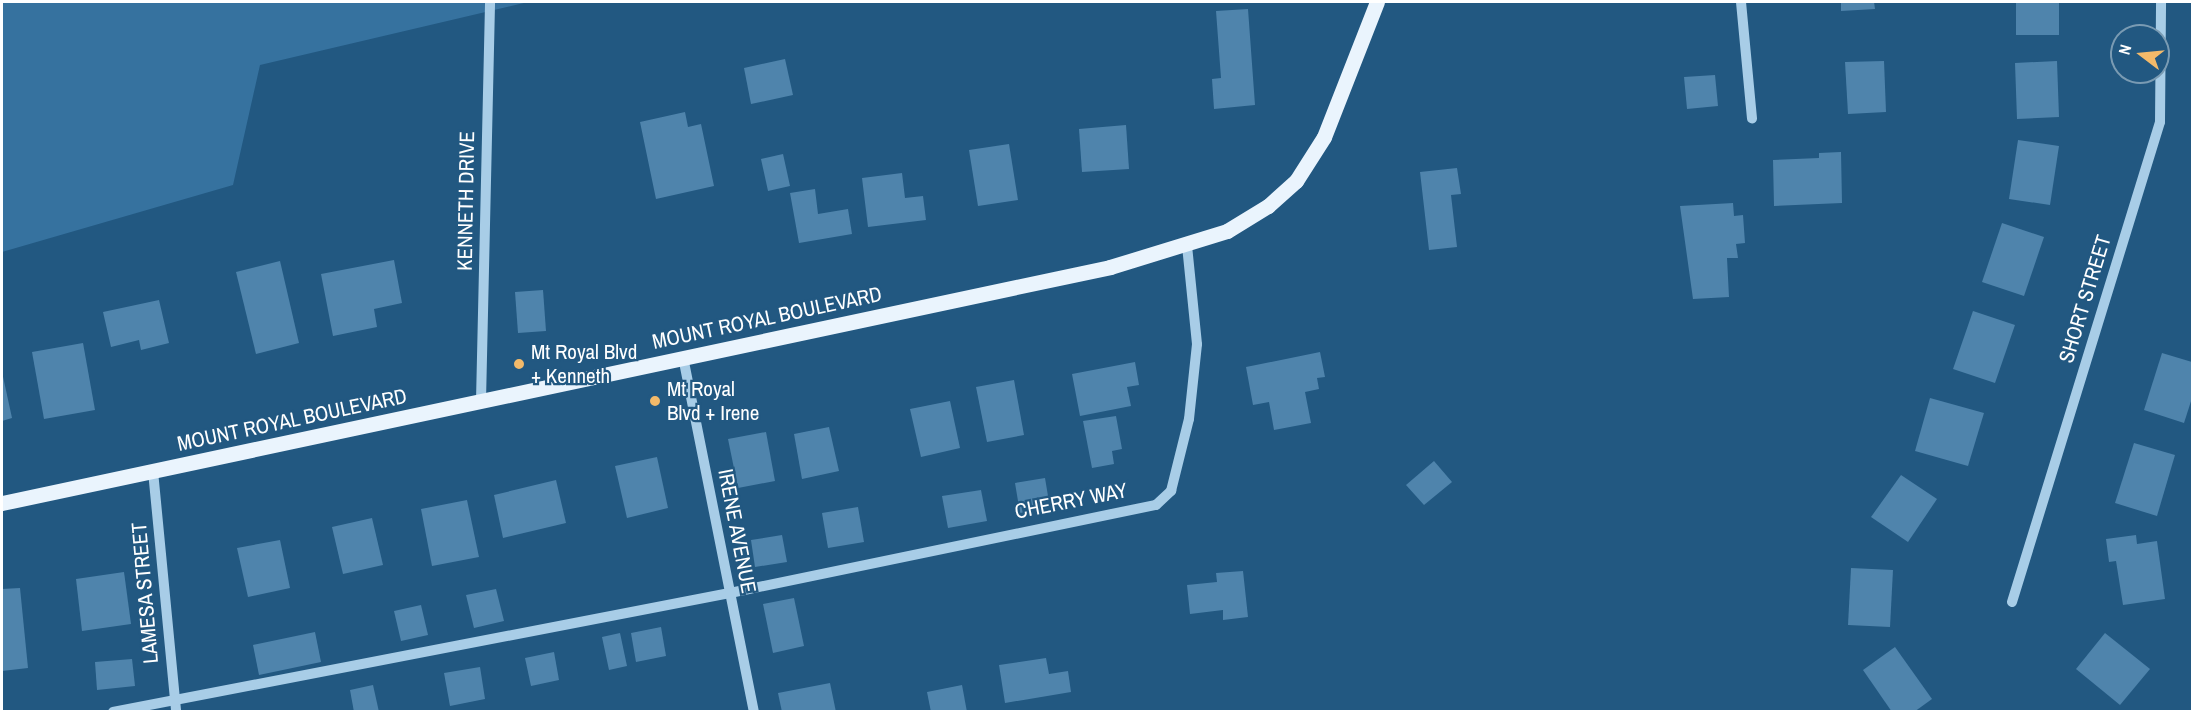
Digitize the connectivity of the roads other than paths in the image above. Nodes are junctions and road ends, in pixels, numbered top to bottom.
1 (490, 2) edge
2 (1377, 2) edge
3 (1741, 2) edge
4 (2161, 2) edge
5 (1752, 118) dead end
6 (1187, 245) junction
7 (683, 357) junction
8 (481, 401) junction
9 (153, 471) junction
10 (2, 503) edge
11 (730, 593) junction
12 (2012, 602) dead end
13 (175, 706) edge
14 (113, 711) edge
15 (754, 711) edge

1 - 8 street, KENNETH DRIVE
2 - 6 main road, MOUNT ROYAL BOULEVARD
3 - 5 street
4 - 12 street, SHORT STREET
6 - 7 main road, MOUNT ROYAL BOULEVARD
6 - 11 street, CHERRY WAY
7 - 8 main road, MOUNT ROYAL BOULEVARD
7 - 11 street, IRENE AVENUE
8 - 9 main road, MOUNT ROYAL BOULEVARD
9 - 10 main road, MOUNT ROYAL BOULEVARD
9 - 13 street, LAMESA STREET
11 - 13 street, CHERRY WAY
11 - 15 street, IRENE AVENUE
13 - 14 street, CHERRY WAY

